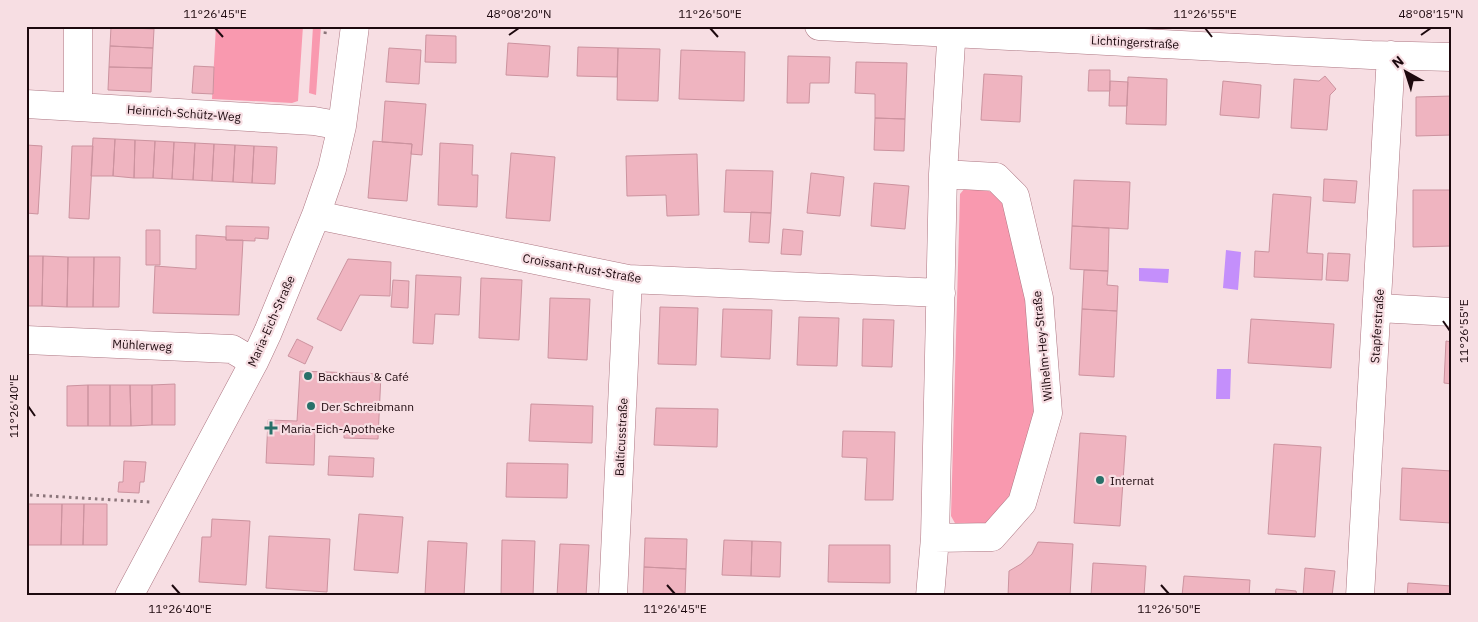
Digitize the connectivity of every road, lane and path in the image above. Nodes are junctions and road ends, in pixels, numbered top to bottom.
1 (78, 26) edge
2 (355, 26) edge
3 (819, 26) edge
4 (952, 29) edge
5 (1391, 56) junction
6 (1452, 58) edge
7 (26, 104) edge
8 (78, 106) junction
9 (342, 126) junction
10 (943, 174) junction
11 (316, 215) junction
12 (628, 279) junction
13 (941, 293) junction
14 (1378, 308) junction
15 (1452, 312) edge
16 (26, 340) edge
17 (254, 362) junction
18 (30, 495) dead end
19 (157, 502) dead end
20 (935, 538) junction
21 (129, 596) edge
22 (613, 596) edge
23 (930, 596) edge
24 (1360, 596) edge

1 - 8 street
2 - 9 street, Maria-Eich-Straße
3 - 4 street, Lichtingerstraße
4 - 5 street, Lichtingerstraße
4 - 10 street
5 - 6 street, Lichtingerstraße
5 - 14 street, Stapferstraße
7 - 8 street, Heinrich-Schütz-Weg
8 - 9 street, Heinrich-Schütz-Weg
9 - 11 street, Maria-Eich-Straße
10 - 13 street
10 - 20 street, Wilhelm-Hey-Straße
11 - 12 street, Croissant-Rust-Straße
11 - 17 street, Maria-Eich-Straße
12 - 13 street, Croissant-Rust-Straße
12 - 22 street, Balticusstraße
13 - 20 street
14 - 15 street
14 - 24 street, Stapferstraße
16 - 17 street, Mühlerweg
17 - 21 street, Maria-Eich-Straße
18 - 19 path
20 - 23 street

